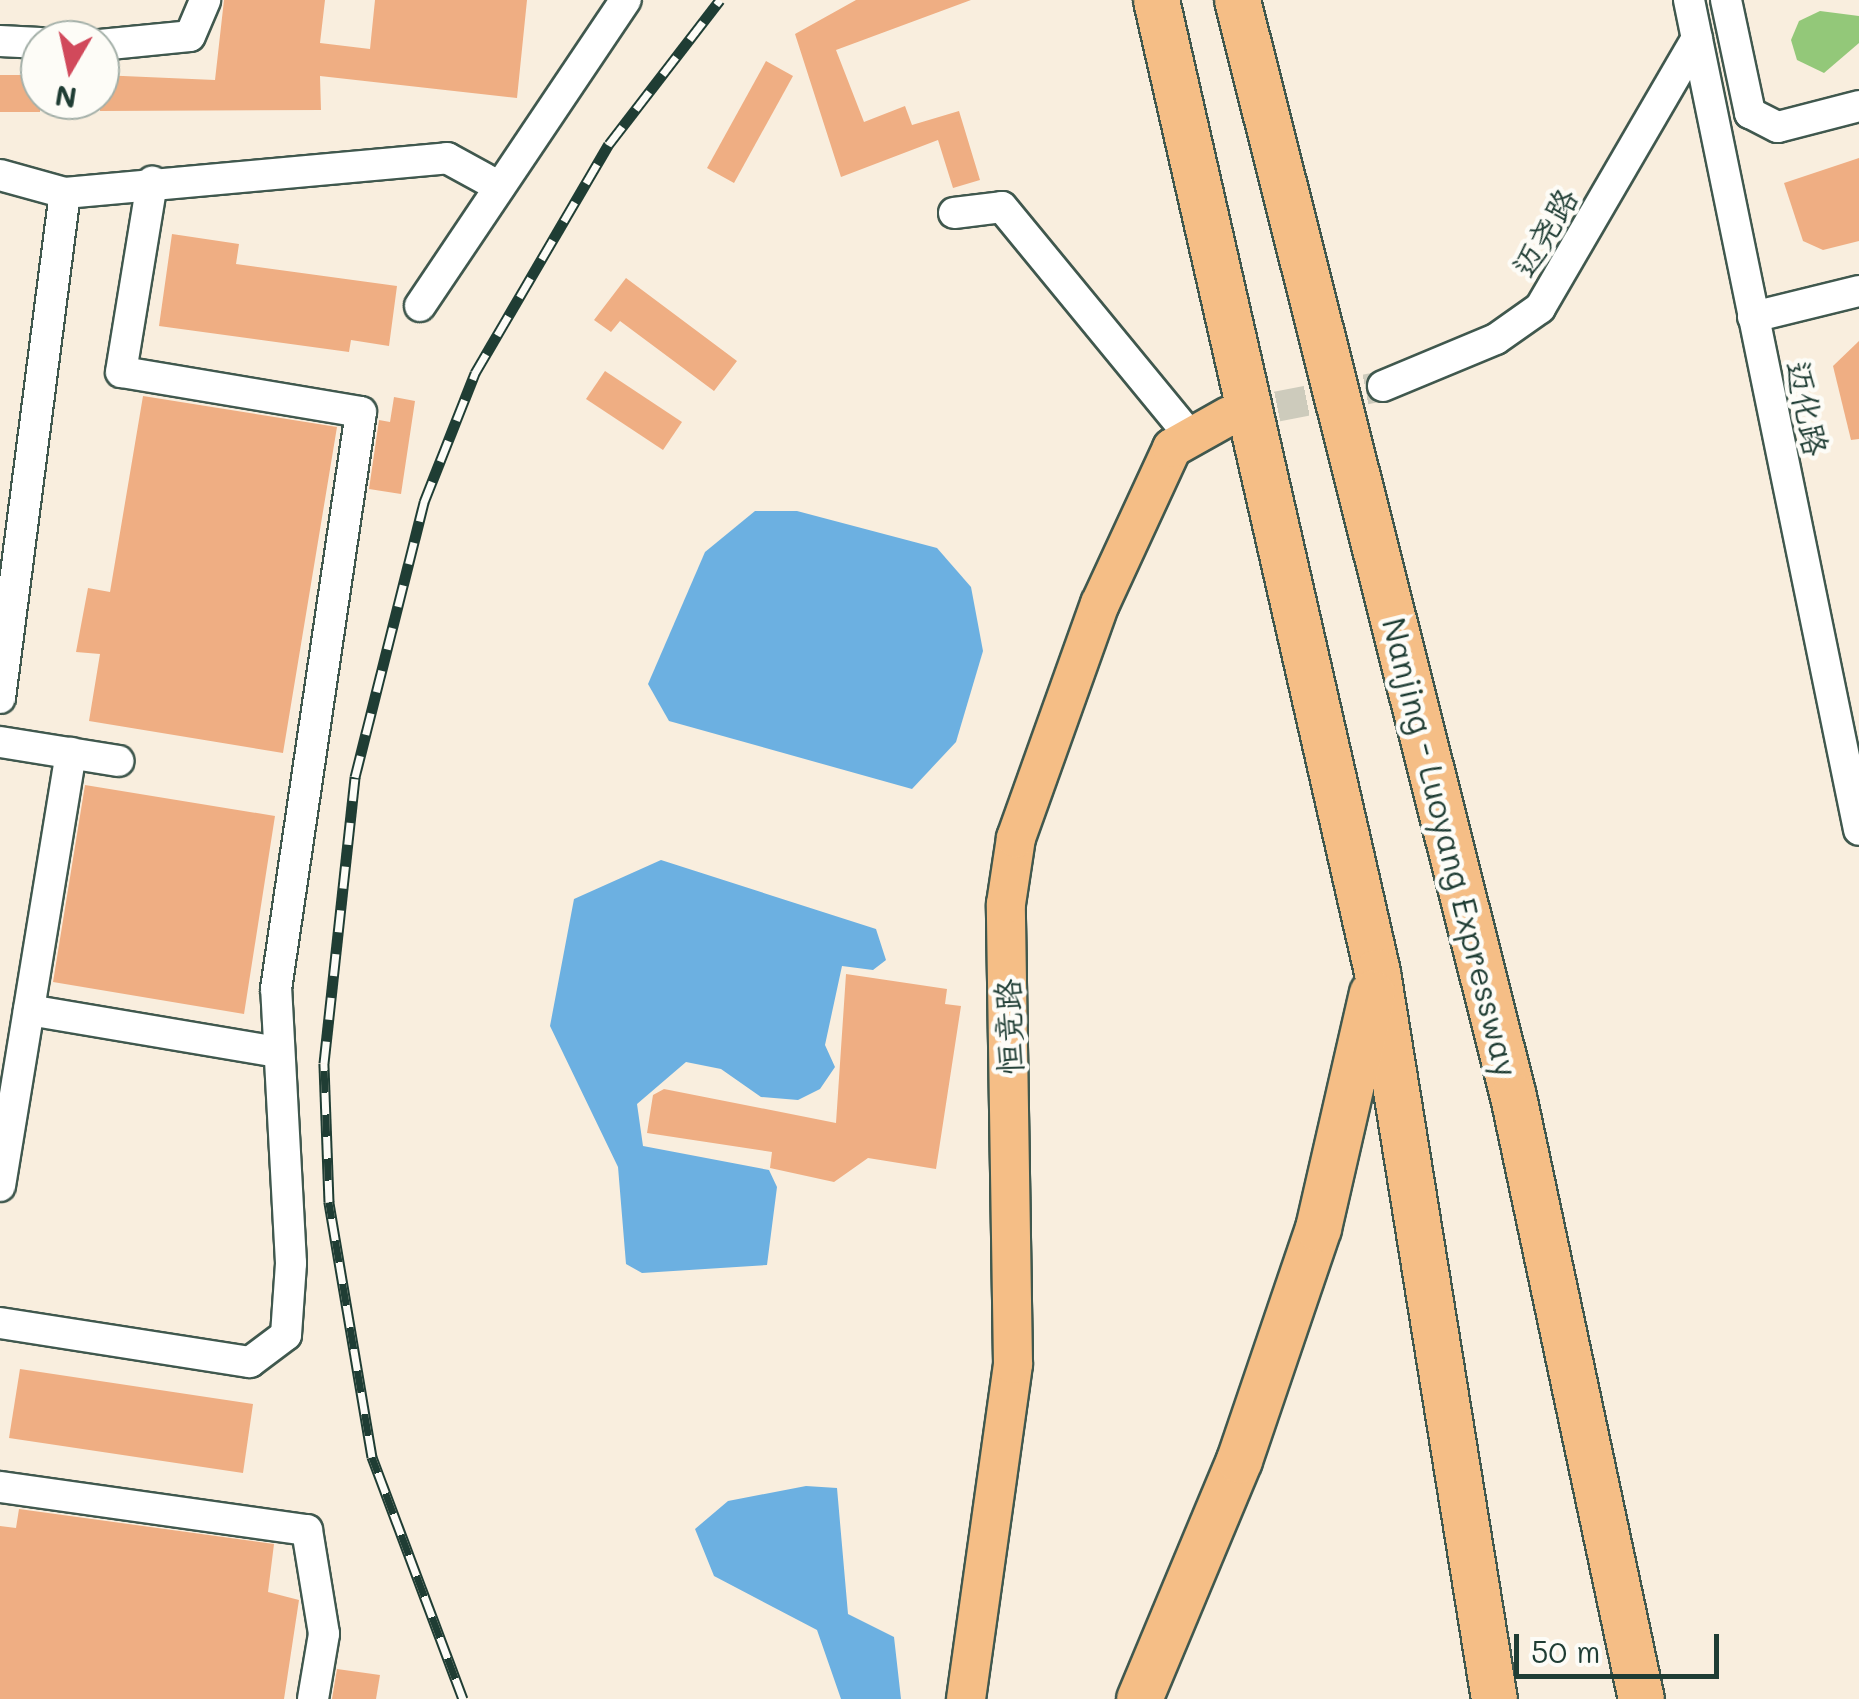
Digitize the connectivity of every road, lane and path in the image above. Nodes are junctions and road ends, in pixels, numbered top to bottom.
1 (205, 0) edge
2 (626, 0) edge
3 (1689, 0) edge
4 (1726, 0) edge
5 (1238, 2) edge
6 (1157, 5) edge
7 (1697, 38) junction
8 (120, 43) edge
9 (1859, 106) edge
10 (0, 176) edge
11 (152, 182) junction
12 (500, 188) junction
13 (65, 193) junction
14 (954, 214) dead end
15 (1859, 291) edge
16 (420, 306) dead end
17 (1753, 318) junction
18 (1382, 386) tunnel mouth
19 (1229, 416) tunnel mouth
20 (1192, 437) junction
21 (0, 698) edge
22 (0, 742) edge
23 (71, 753) junction
24 (118, 760) dead end
25 (1859, 830) edge
26 (1377, 972) junction
27 (29, 1010) junction
28 (277, 1052) junction
29 (0, 1186) edge
30 (0, 1323) edge
31 (0, 1488) edge
32 (314, 1699) edge
33 (966, 1699) edge
34 (1139, 1699) edge
35 (1494, 1699) edge
36 (1641, 1699) edge

1 - 8 street
2 - 12 street
3 - 7 street, 迈化路
4 - 9 street
5 - 36 highway, Nanjing - Luoyang Expressway
6 - 26 highway
7 - 17 street, 迈化路
7 - 18 street, 迈尧路
10 - 13 street
11 - 12 street
11 - 13 street
11 - 28 street
12 - 16 street
13 - 21 street
14 - 20 street
15 - 17 street
17 - 25 street, 迈化路
19 - 20 main road, 恒竞路
20 - 33 main road, 恒竞路
22 - 23 street
23 - 24 street
23 - 27 street
26 - 34 highway
26 - 35 highway
27 - 28 street
27 - 29 street
28 - 30 street
31 - 32 street

